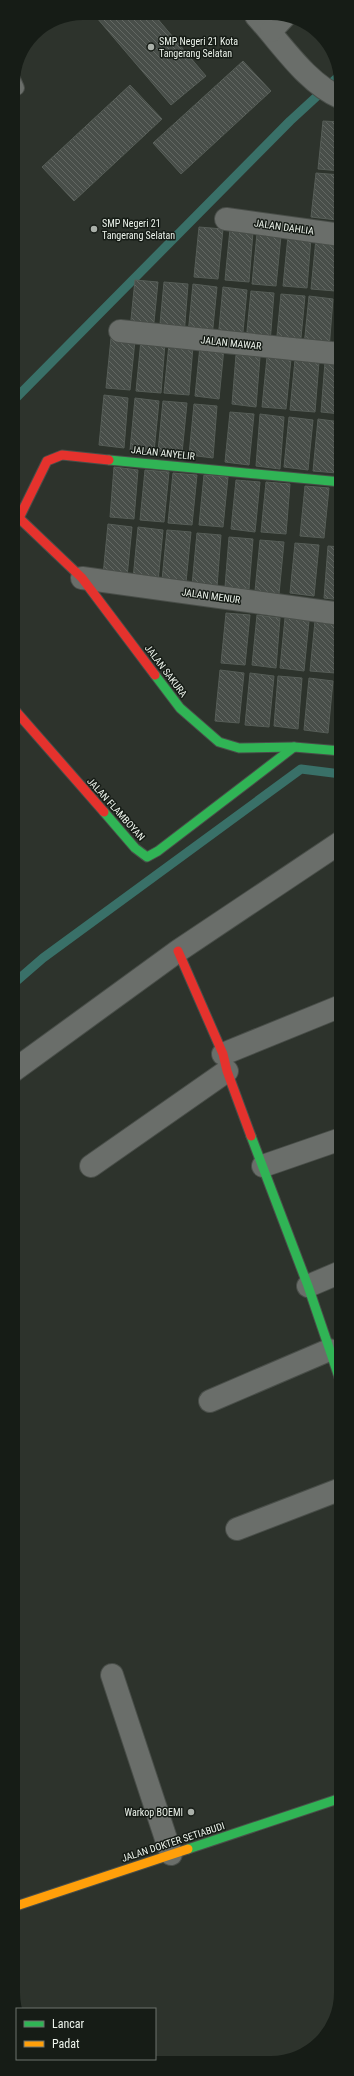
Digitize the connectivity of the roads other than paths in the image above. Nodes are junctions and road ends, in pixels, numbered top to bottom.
1 (273, 20) edge
2 (263, 24) edge
3 (334, 95) edge
4 (226, 219) dead end
5 (334, 234) edge
6 (120, 331) dead end
7 (334, 353) edge
8 (334, 481) edge
9 (20, 512) edge
10 (20, 524) edge
11 (82, 578) junction
12 (334, 613) edge
13 (20, 716) edge
14 (294, 747) junction
15 (334, 750) edge
16 (334, 847) edge
17 (178, 951) junction
18 (334, 1009) edge
19 (225, 1063) junction
20 (20, 1066) edge
21 (334, 1141) edge
22 (91, 1166) dead end
23 (263, 1166) junction
24 (334, 1275) edge
25 (308, 1286) junction
26 (329, 1350) junction
27 (334, 1364) edge
28 (210, 1401) dead end
29 (334, 1492) edge
30 (237, 1529) dead end
31 (112, 1676) dead end
32 (334, 1800) edge
33 (171, 1854) junction
34 (20, 1905) edge

1 - 2 street
2 - 3 street
4 - 5 street, JALAN DAHLIA
6 - 7 street, JALAN MAWAR
8 - 9 street, JALAN ANYELIR
10 - 11 street, JALAN SAKURA
11 - 12 street, JALAN MENUR
11 - 14 street, JALAN SAKURA
13 - 14 street, JALAN FLAMBOYAN
14 - 15 street, JALAN SAKURA
16 - 17 street
17 - 19 street
17 - 20 street
18 - 19 street
19 - 22 street
19 - 23 street
21 - 23 street
23 - 25 street
24 - 25 street
25 - 26 street
26 - 27 street
26 - 28 street
29 - 30 street
31 - 33 street
32 - 33 street, JALAN DOKTER SETIABUDI
33 - 34 street, JALAN DOKTER SETIABUDI

